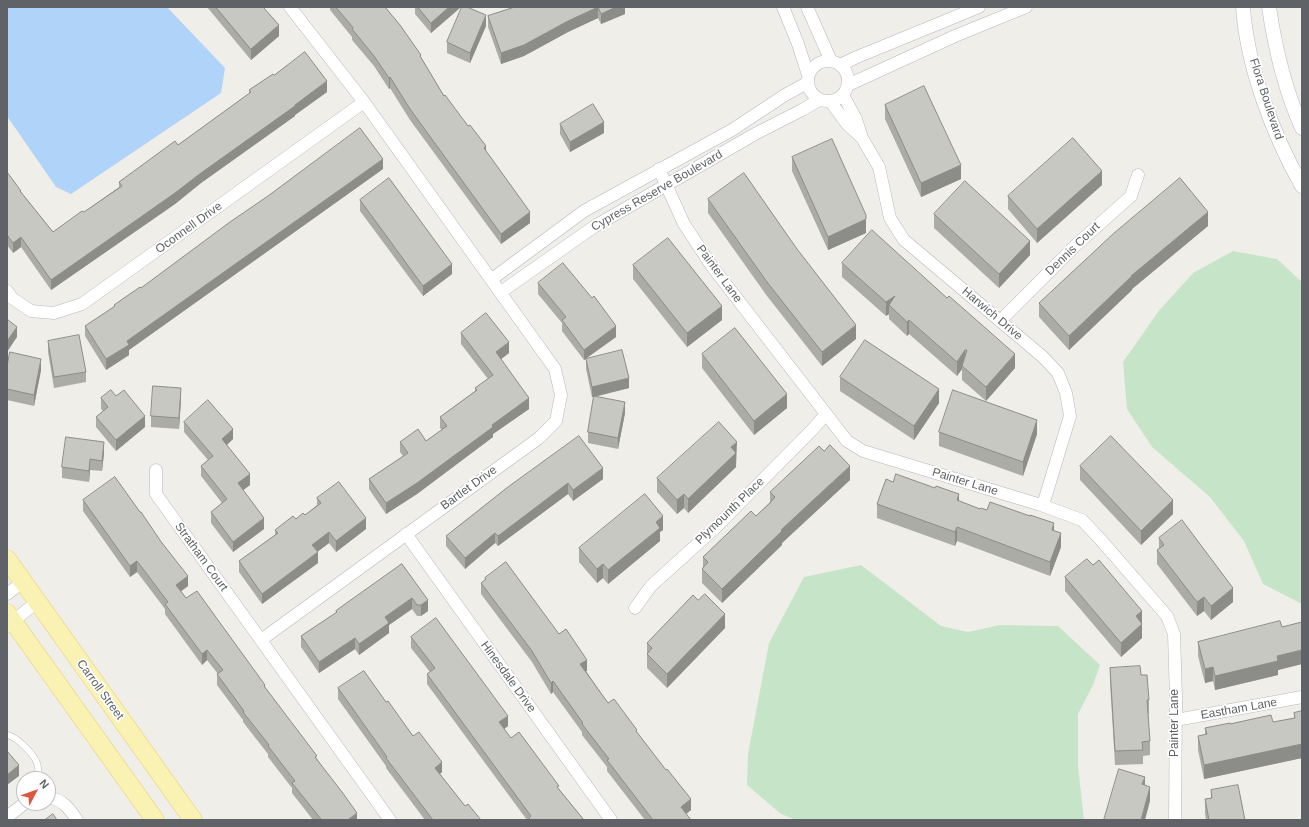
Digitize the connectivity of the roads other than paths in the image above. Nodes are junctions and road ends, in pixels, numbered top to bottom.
1 (290, 7) edge
2 (783, 7) edge
3 (807, 7) edge
4 (980, 7) edge
5 (1026, 7) edge
6 (1243, 7) edge
7 (1269, 7) edge
8 (997, 13) edge
9 (835, 63) junction
10 (808, 79) junction
11 (845, 90) junction
12 (824, 100) junction
13 (364, 102) junction
14 (1302, 128) edge
15 (862, 138) junction
16 (659, 169) junction
17 (1138, 174) dead end
18 (666, 185) junction
19 (1302, 186) edge
20 (492, 279) junction
21 (7, 291) edge
22 (501, 292) junction
23 (1000, 320) junction
24 (826, 414) junction
25 (156, 470) dead end
26 (1043, 505) junction
27 (406, 534) junction
28 (7, 559) edge
29 (23, 582) junction
30 (7, 594) edge
31 (37, 602) junction
32 (635, 608) dead end
33 (9, 620) edge
34 (261, 640) junction
35 (1302, 697) edge
36 (1176, 720) junction
37 (7, 736) edge
38 (38, 771) edge
39 (56, 799) edge
40 (16, 810) edge
41 (7, 817) edge
42 (77, 820) edge
43 (155, 820) edge
44 (193, 820) edge
45 (390, 820) edge
46 (611, 820) edge
47 (1175, 820) edge

1 - 13 street
2 - 10 street
3 - 9 street
4 - 9 street
5 - 8 street
6 - 19 street, Flora Boulevard
7 - 14 street, Flora Boulevard
8 - 11 street
9 - 10 street
9 - 11 street
10 - 12 street
10 - 16 street, Cypress Reserve Boulevard
11 - 12 street
11 - 15 street, Harwich Drive
12 - 15 street, Harwich Drive
12 - 18 street, Cypress Reserve Boulevard
13 - 20 street
13 - 21 street, Oconnell Drive
15 - 23 street, Harwich Drive
16 - 18 street, Painter Lane
16 - 20 street, Cypress Reserve Boulevard
17 - 23 street, Dennis Court
18 - 22 street, Cypress Reserve Boulevard
18 - 24 street, Painter Lane
20 - 22 street
22 - 27 street, Bartlet Drive
23 - 26 street, Harwich Drive
24 - 26 street, Painter Lane
24 - 32 street, Plymounth Place
25 - 34 street, Stratham Court
26 - 36 street, Painter Lane
27 - 34 street, Bartlet Drive
27 - 46 street, Hinesdale Drive
28 - 29 main road, Carroll Street
29 - 30 street
29 - 31 main road, Carroll Street
31 - 33 street
31 - 44 main road, Carroll Street
33 - 43 main road
34 - 45 street
35 - 36 street, Eastham Lane
36 - 47 street, Painter Lane
37 - 38 lane
39 - 42 street
40 - 41 street

